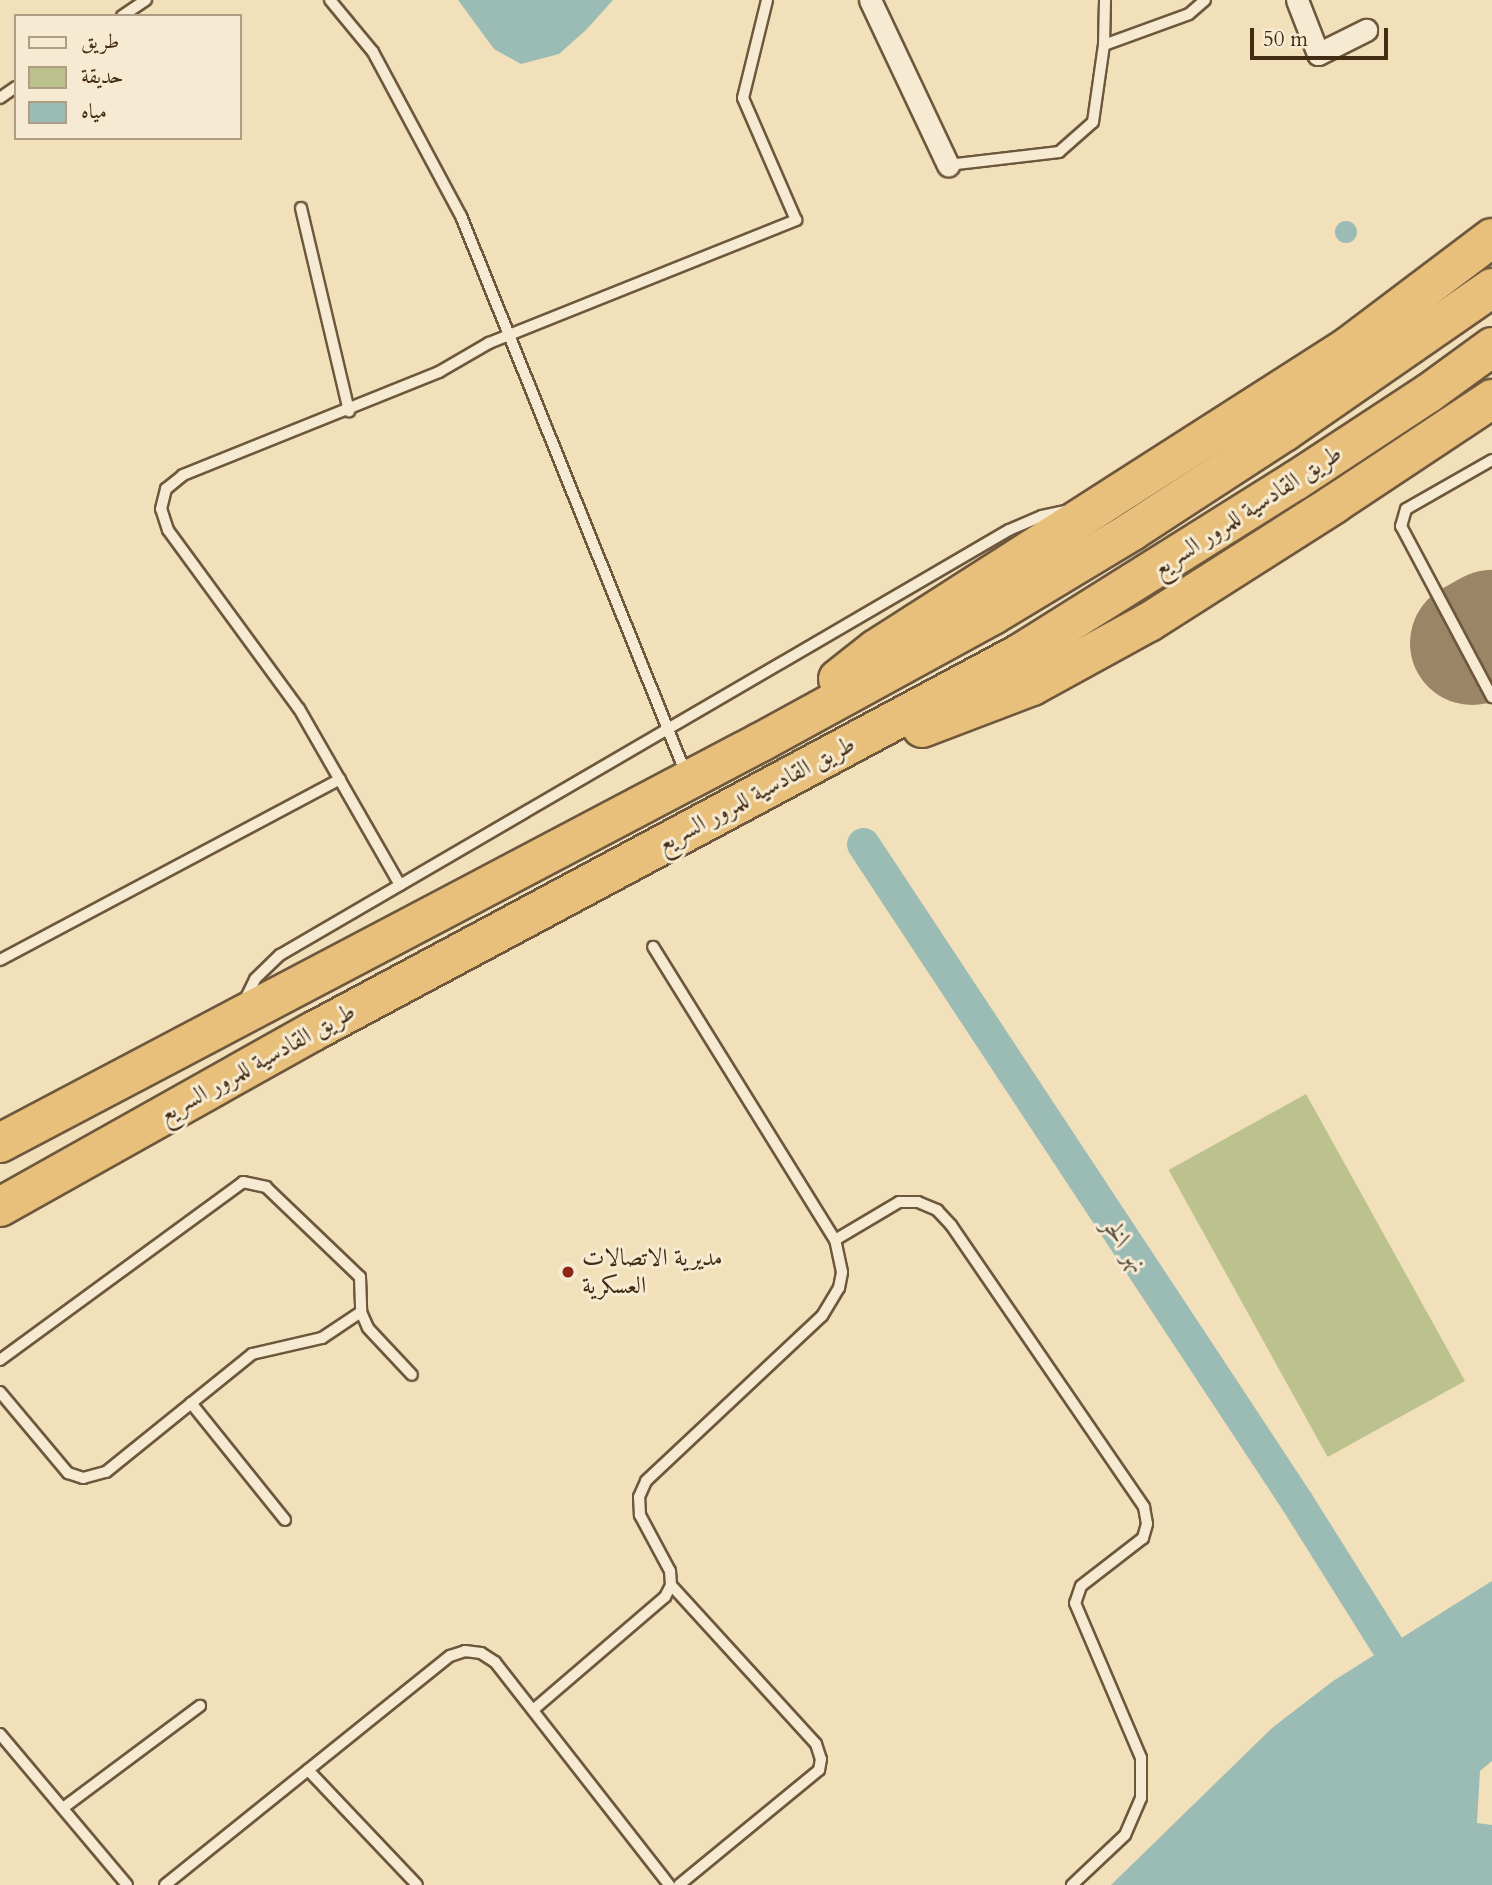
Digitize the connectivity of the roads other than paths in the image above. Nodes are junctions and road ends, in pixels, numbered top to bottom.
1 (146, 0) edge
2 (330, 0) edge
3 (767, 0) edge
4 (870, 0) edge
5 (1105, 0) edge
6 (1205, 0) edge
7 (1297, 0) edge
8 (125, 14) edge
9 (1366, 30) dead end
10 (1104, 44) junction
11 (948, 165) joint
12 (301, 208) dead end
13 (1492, 238) edge
14 (1492, 288) edge
15 (509, 334) junction
16 (1492, 347) edge
17 (1492, 398) edge
18 (349, 411) junction
19 (1492, 460) edge
20 (1096, 509) junction
21 (1492, 697) edge
22 (667, 730) junction
23 (761, 742) junction
24 (340, 779) junction
25 (688, 779) junction
26 (785, 779) junction
27 (400, 885) junction
28 (653, 947) dead end
29 (0, 960) edge
30 (240, 1016) junction
31 (0, 1143) edge
32 (0, 1207) edge
33 (835, 1240) junction
34 (361, 1312) junction
35 (0, 1360) edge
36 (412, 1375) dead end
37 (0, 1392) edge
38 (191, 1403) junction
39 (285, 1520) dead end
40 (671, 1585) junction
41 (200, 1706) dead end
42 (533, 1710) junction
43 (0, 1734) edge
44 (308, 1770) junction
45 (62, 1808) junction
46 (127, 1885) edge
47 (164, 1885) edge
48 (417, 1885) edge
49 (669, 1885) edge
50 (679, 1885) edge
51 (1072, 1885) edge

1 - 8 lane
2 - 15 lane
3 - 15 lane
4 - 11 street
5 - 10 lane
6 - 10 lane
7 - 9 street
10 - 11 lane
12 - 18 lane
13 - 20 highway
14 - 23 highway, طريق القادسية للمرور السريع
15 - 18 lane
15 - 22 lane
16 - 26 highway, طريق القادسية للمرور السريع
17 - 26 highway
18 - 24 lane
19 - 21 lane
20 - 22 lane
20 - 23 highway
22 - 25 lane
22 - 27 lane
23 - 25 highway, طريق القادسية للمرور السريع
24 - 27 lane
24 - 29 lane
25 - 30 highway, طريق القادسية للمرور السريع
26 - 32 highway, طريق القادسية للمرور السريع
27 - 30 lane
28 - 33 lane
30 - 31 highway, طريق القادسية للمرور السريع
33 - 40 lane
33 - 51 lane
34 - 35 lane
34 - 36 lane
34 - 38 lane
37 - 38 lane
38 - 39 lane
40 - 42 lane
40 - 50 lane
41 - 45 lane
42 - 44 lane
42 - 49 lane
43 - 45 lane
44 - 47 lane
44 - 48 lane
45 - 46 lane

